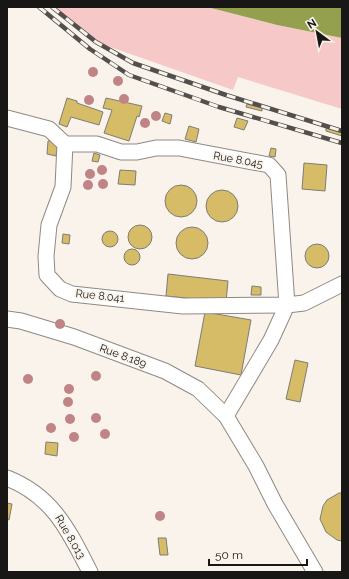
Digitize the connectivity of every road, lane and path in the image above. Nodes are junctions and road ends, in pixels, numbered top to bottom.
1 (7, 118) edge
2 (65, 144) junction
3 (342, 284) edge
4 (287, 306) junction
5 (7, 319) edge
6 (226, 416) junction
7 (7, 478) edge
8 (90, 572) edge
9 (315, 572) edge

1 - 2 street
2 - 4 street, Rue 8.045
2 - 4 street, Rue 8.041
3 - 4 street
4 - 6 street
5 - 6 street, Rue 8.189
6 - 9 street, Rue 8.189
7 - 8 street, Rue 8.013

